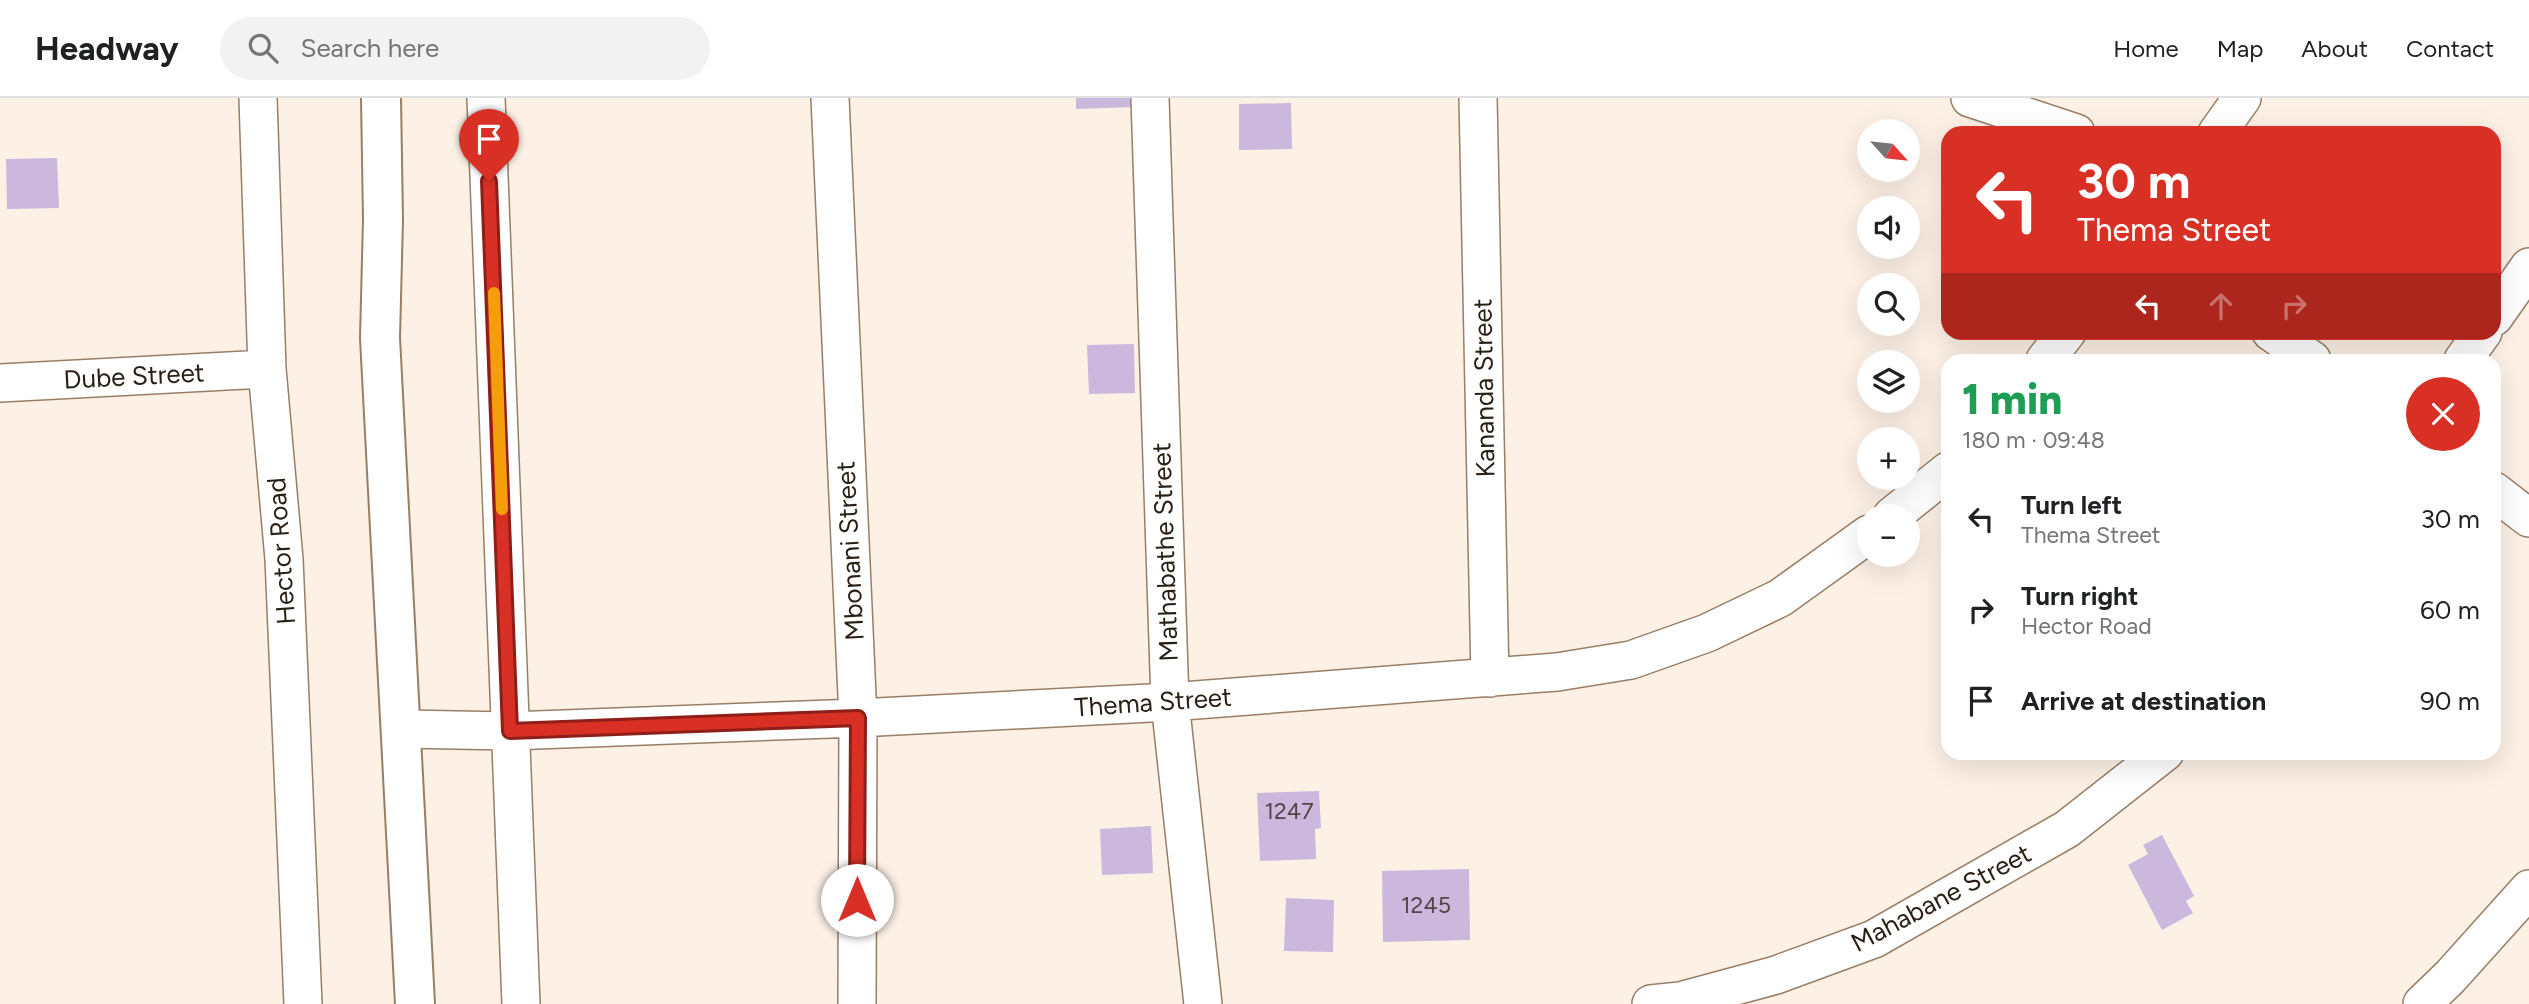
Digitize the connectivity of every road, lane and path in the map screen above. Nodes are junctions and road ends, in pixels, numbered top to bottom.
1 (258, 98) edge
2 (381, 98) edge
3 (486, 98) edge
4 (830, 98) edge
5 (1150, 98) edge
6 (1478, 98) edge
7 (1970, 98) edge
8 (2242, 98) edge
9 (2055, 126) edge
10 (2222, 126) edge
11 (2529, 267) edge
12 (2501, 307) edge
13 (2061, 340) edge
14 (2283, 340) edge
15 (2050, 354) edge
16 (2303, 354) edge
17 (267, 369) junction
18 (0, 383) edge
19 (1941, 477) edge
20 (2501, 496) edge
21 (1907, 504) edge
22 (2529, 518) edge
23 (1857, 543) edge
24 (1489, 678) junction
25 (1170, 702) junction
26 (858, 718) junction
27 (403, 729) junction
28 (510, 731) junction
29 (2155, 760) edge
30 (2529, 889) edge
31 (303, 1004) edge
32 (415, 1004) edge
33 (521, 1004) edge
34 (857, 1004) edge
35 (1203, 1004) edge
36 (1651, 1004) edge
37 (2421, 1004) edge

1 - 17 street, Hector Road
2 - 27 street
3 - 28 street
4 - 26 street, Mbonani Street
5 - 25 street, Mathabathe Street
6 - 24 street, Kananda Street
7 - 9 street
8 - 10 street
11 - 12 street
13 - 15 street
14 - 16 street
17 - 18 street, Dube Street
17 - 31 street, Hector Road
19 - 21 street
20 - 22 street
23 - 24 street, Thema Street
24 - 25 street, Thema Street
25 - 26 street, Thema Street
25 - 35 street, Mathabathe Street
26 - 28 street, Thema Street
26 - 34 street, Mbonani Street
27 - 28 street, Thema Street
27 - 32 street
28 - 33 street
29 - 36 street, Mahabane Street
30 - 37 street

